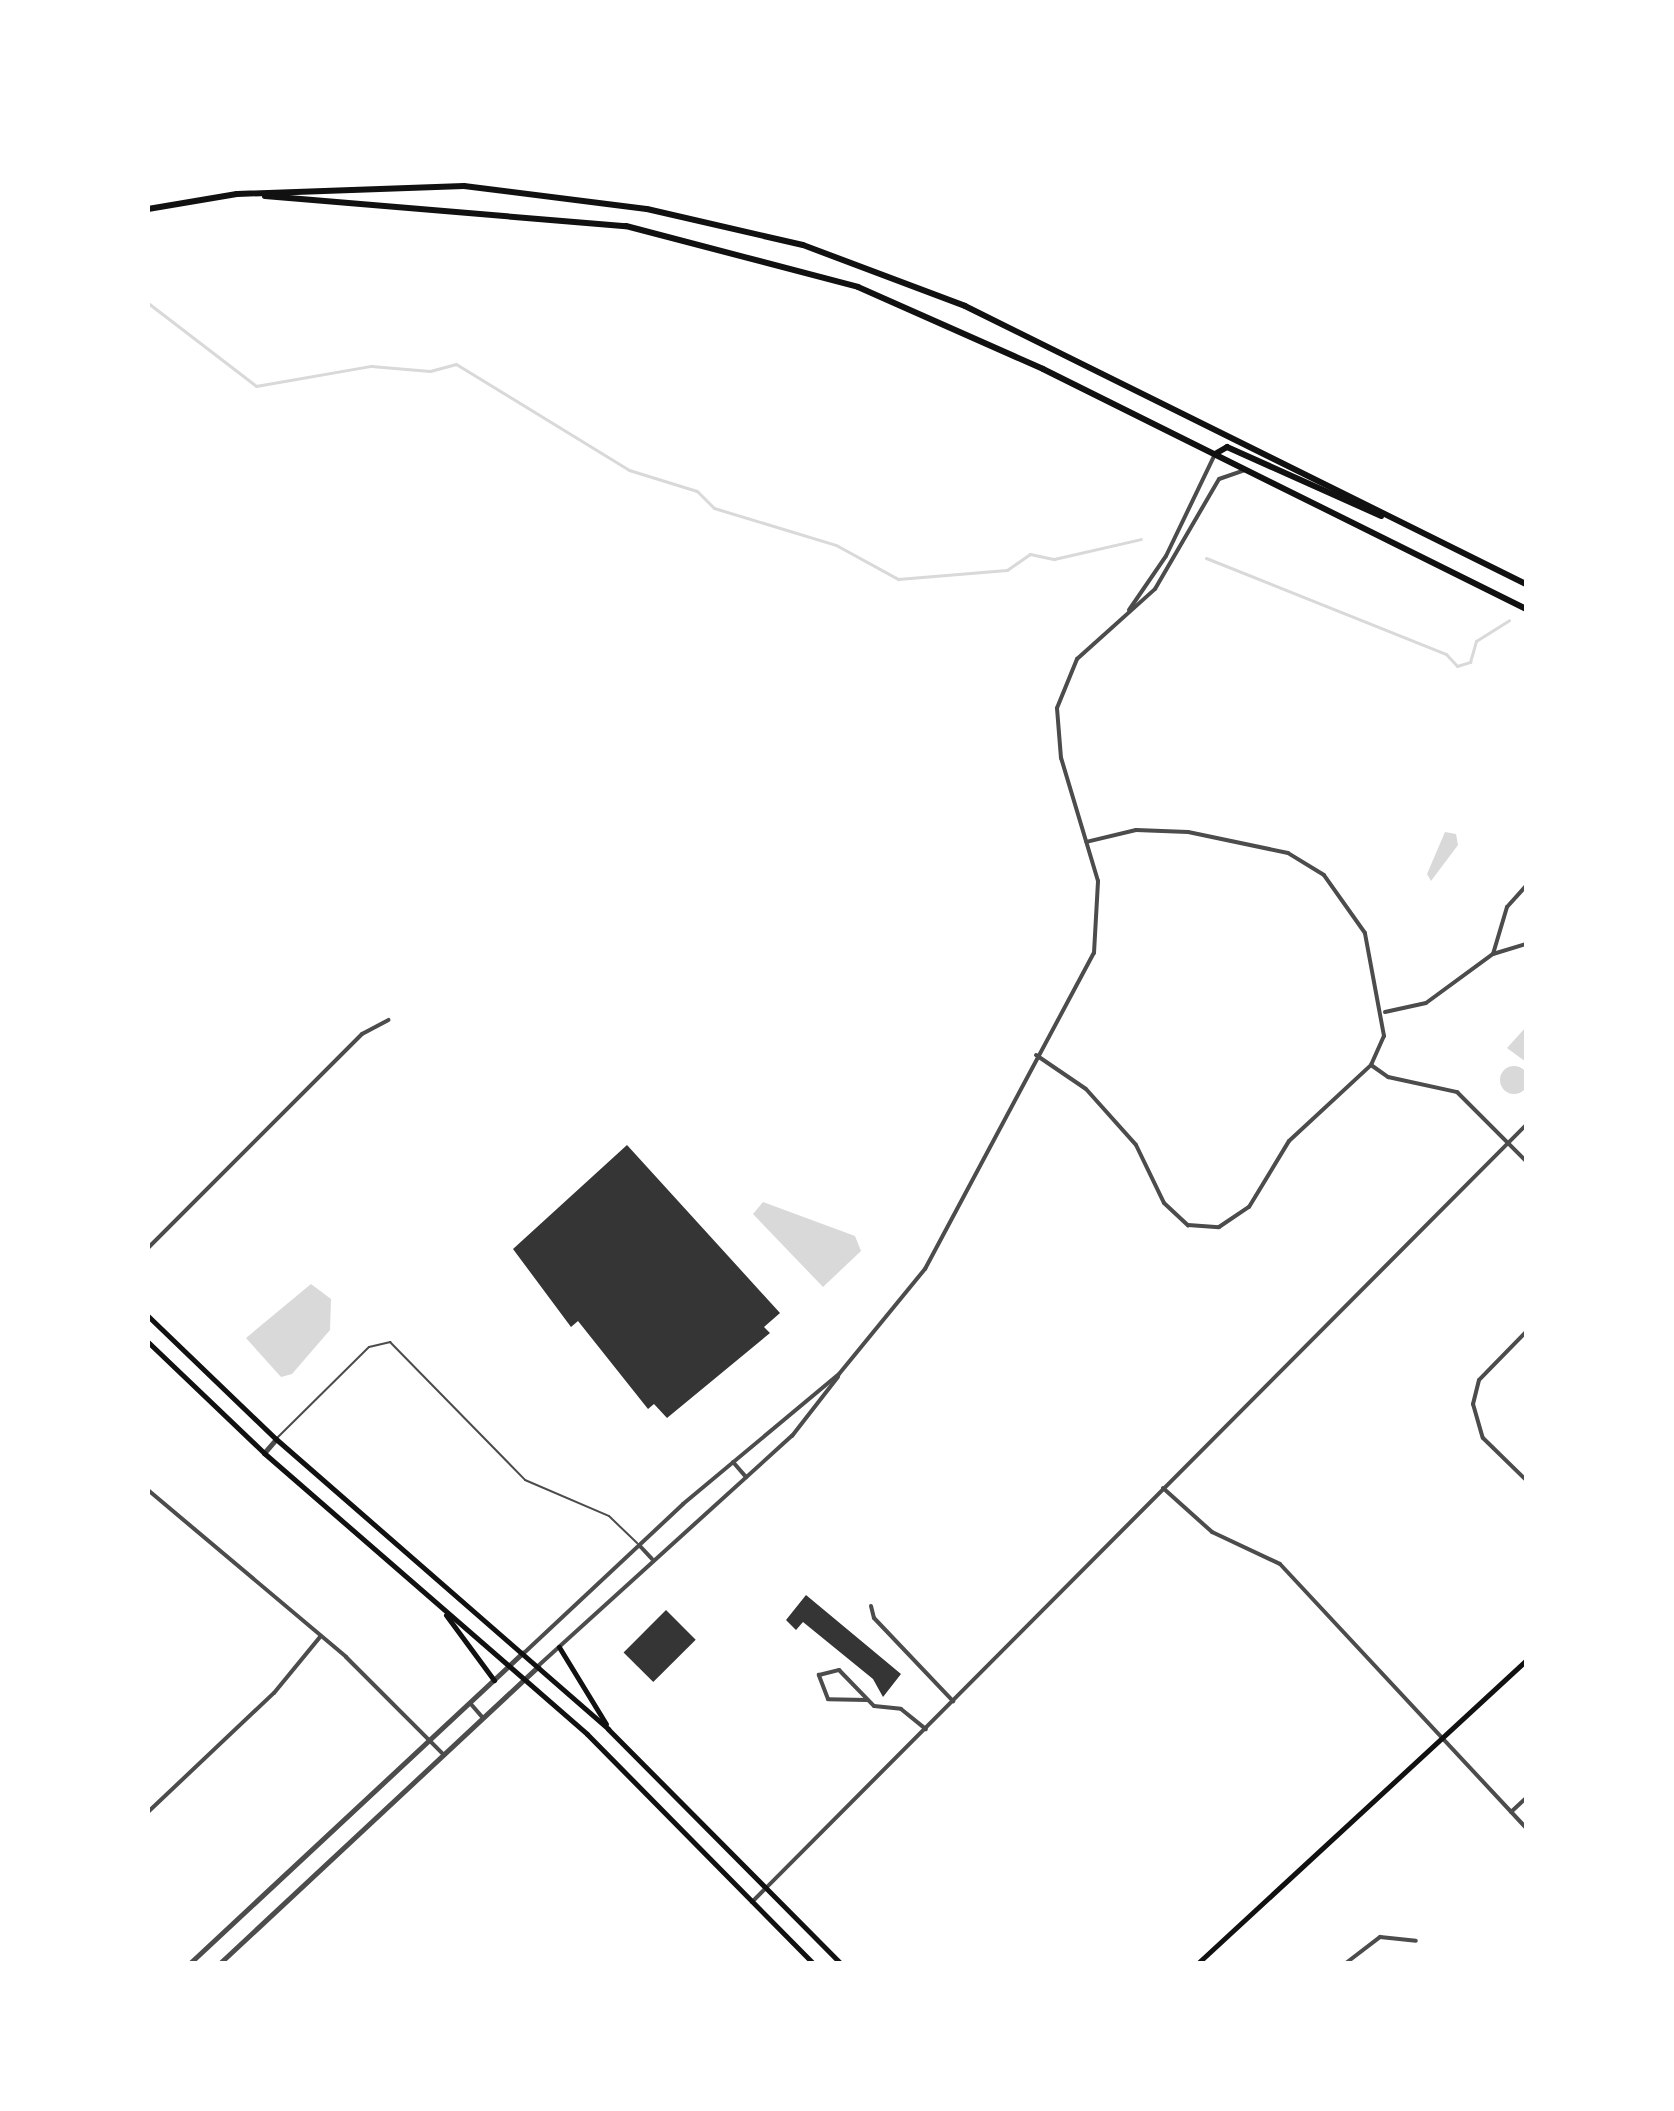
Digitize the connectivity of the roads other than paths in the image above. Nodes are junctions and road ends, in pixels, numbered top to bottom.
1 (237, 194) junction
2 (148, 209) edge
3 (1215, 454) junction
4 (1247, 470) junction
5 (1407, 526) junction
6 (1526, 584) edge
7 (1526, 609) edge
8 (1125, 615) junction
9 (1086, 842) junction
10 (1526, 886) edge
11 (1526, 944) edge
12 (1493, 954) junction
13 (1385, 1012) junction
14 (388, 1020) dead end
15 (1036, 1055) junction
16 (1371, 1065) junction
17 (1526, 1125) edge
18 (1508, 1143) junction
19 (1526, 1161) edge
20 (148, 1248) edge
21 (148, 1316) edge
22 (1526, 1332) edge
23 (148, 1342) edge
24 (839, 1374) junction
25 (276, 1439) junction
26 (264, 1453) junction
27 (733, 1462) junction
28 (746, 1477) junction
29 (1526, 1480) edge
30 (1163, 1488) junction
31 (148, 1490) edge
32 (639, 1545) junction
33 (652, 1559) junction
34 (871, 1606) dead end
35 (441, 1607) junction
36 (320, 1637) junction
37 (559, 1647) junction
38 (524, 1653) junction
39 (1526, 1660) edge
40 (509, 1665) junction
41 (538, 1666) junction
42 (525, 1678) junction
43 (494, 1680) junction
44 (867, 1700) junction
45 (953, 1701) junction
46 (470, 1703) junction
47 (483, 1718) junction
48 (608, 1729) junction
49 (926, 1729) junction
50 (1442, 1737) junction
51 (429, 1740) junction
52 (443, 1754) junction
53 (1526, 1798) edge
54 (148, 1812) edge
55 (1511, 1812) junction
56 (1526, 1828) edge
57 (767, 1888) junction
58 (752, 1902) junction
59 (1416, 1941) dead end
60 (190, 1963) edge
61 (220, 1963) edge
62 (813, 1963) edge
63 (840, 1963) edge
64 (1198, 1963) edge
65 (1346, 1963) edge

1 - 2 main road
1 - 3 main road
1 - 5 main road
3 - 4 main road
3 - 5 main road
3 - 8 street
4 - 7 main road
4 - 8 street
5 - 6 main road
8 - 9 street
9 - 13 street
9 - 15 street
10 - 12 street
11 - 12 street
12 - 13 street
13 - 16 street
14 - 20 street
15 - 16 street
15 - 24 street
16 - 18 street
17 - 18 street
18 - 19 street
18 - 30 street
21 - 25 main road
22 - 29 street
23 - 26 main road
24 - 27 street
24 - 28 street
25 - 26 street
25 - 32 lane
25 - 38 main road
26 - 35 main road
27 - 28 street
27 - 32 street
28 - 33 street
30 - 45 street
30 - 50 street
31 - 36 street
32 - 33 street
32 - 38 street
33 - 37 street
34 - 45 street
35 - 40 main road
35 - 43 main road
36 - 51 street
36 - 54 street
37 - 41 street
37 - 48 main road
38 - 40 street
38 - 41 main road
39 - 50 main road
40 - 42 main road
40 - 43 street
41 - 42 street
41 - 48 main road
42 - 47 street
42 - 58 main road
43 - 46 street
44 - 44 street
44 - 49 street
45 - 49 street
46 - 47 street
46 - 51 street
47 - 52 street
48 - 57 main road
49 - 57 street
50 - 55 street
50 - 64 main road
51 - 52 street
51 - 60 street
52 - 61 street
53 - 55 street
55 - 56 street
57 - 58 street
57 - 63 main road
58 - 62 main road
59 - 65 street

